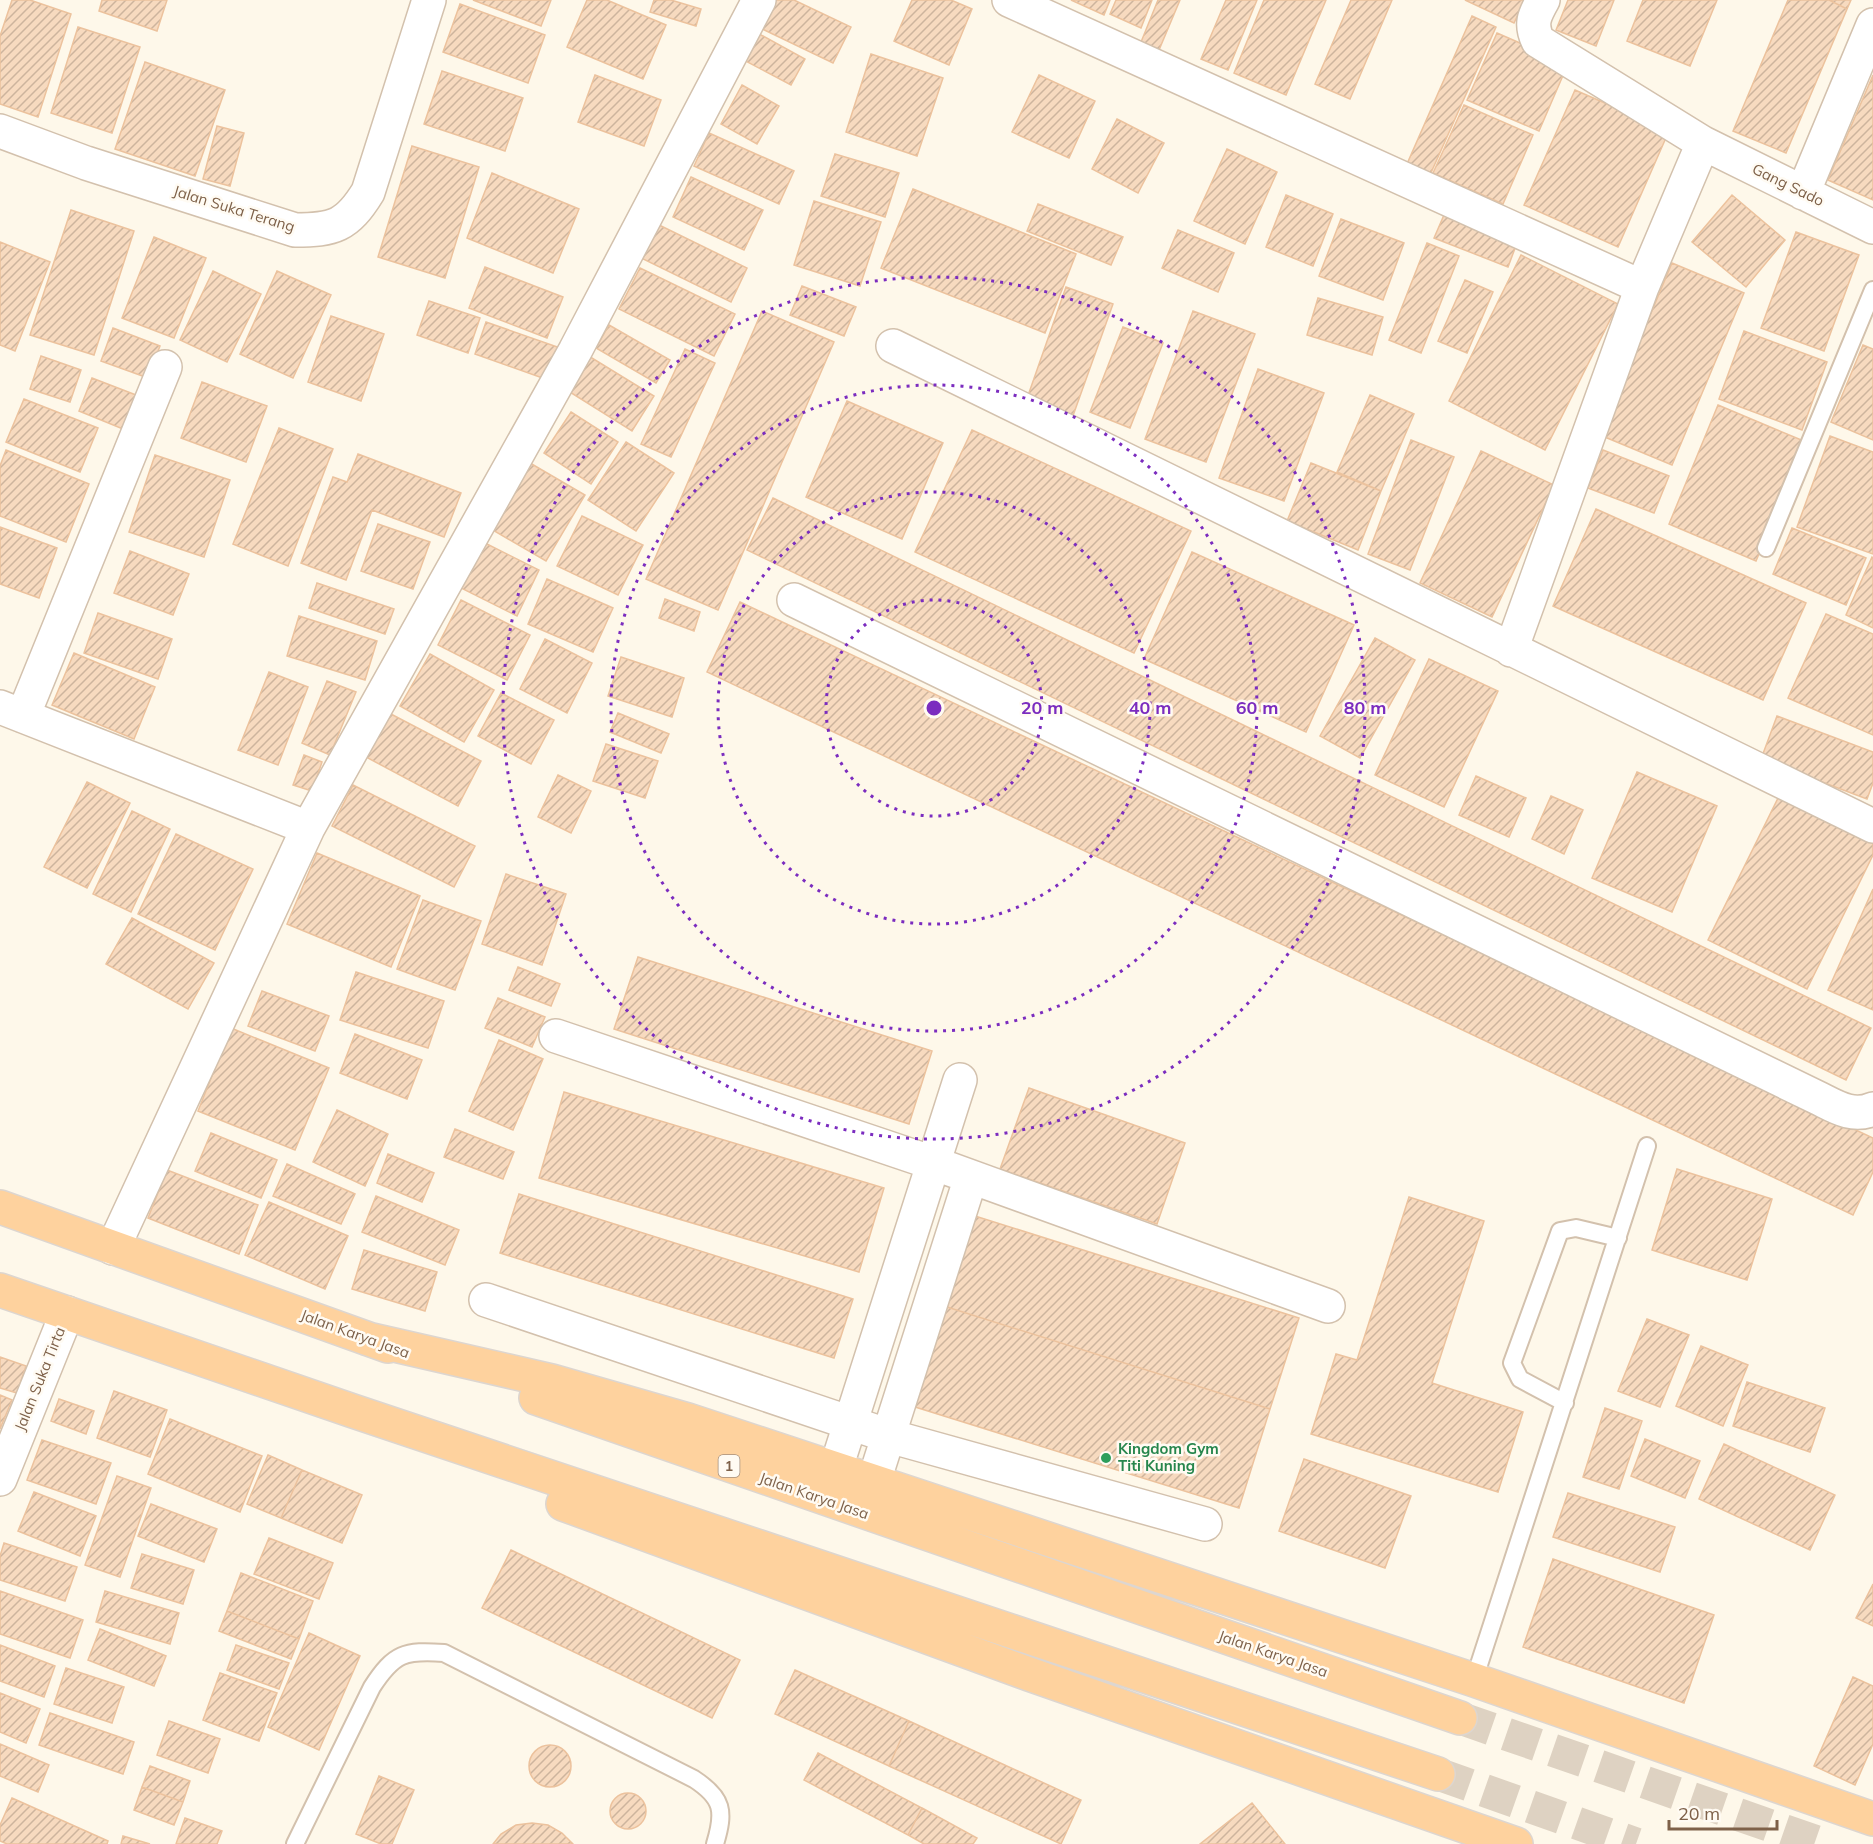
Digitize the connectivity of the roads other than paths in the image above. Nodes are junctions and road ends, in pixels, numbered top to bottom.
1 (429, 0) edge
2 (759, 0) edge
3 (1009, 0) edge
4 (1543, 0) edge
5 (1873, 25) edge
6 (0, 131) edge
7 (1702, 143) junction
8 (1803, 193) junction
9 (1873, 227) edge
10 (1642, 287) junction
11 (1873, 290) edge
12 (893, 346) dead end
13 (165, 367) dead end
14 (1766, 548) dead end
15 (794, 600) dead end
16 (1511, 650) junction
17 (12, 712) edge
18 (1873, 826) edge
19 (308, 828) junction
20 (556, 1036) dead end
21 (960, 1080) dead end
22 (1873, 1109) edge
23 (1647, 1146) dead end
24 (933, 1163) junction
25 (971, 1177) junction
26 (0, 1207) edge
27 (1618, 1239) junction
28 (113, 1248) junction
29 (0, 1290) edge
30 (486, 1300) dead end
31 (1328, 1306) dead end
32 (67, 1313) junction
33 (368, 1339) junction
34 (1565, 1403) junction
35 (352, 1411) junction
36 (850, 1423) junction
37 (889, 1436) junction
38 (836, 1468) junction
39 (0, 1479) edge
40 (874, 1481) junction
41 (1204, 1524) dead end
42 (1474, 1680) junction
43 (1460, 1718) tunnel mouth
44 (1438, 1774) tunnel mouth
45 (1873, 1819) edge
46 (295, 1844) edge
47 (714, 1844) edge
48 (1516, 1844) edge

1 - 6 street, Jalan Suka Terang
2 - 19 street
3 - 10 street
4 - 7 street, Gang Sado
5 - 8 street
7 - 8 street, Gang Sado
7 - 10 street
8 - 9 street, Gang Sado
10 - 16 street
11 - 14 lane
12 - 16 street
13 - 17 street
15 - 22 street
16 - 18 street
17 - 19 street
19 - 28 street
20 - 24 street
21 - 24 street
23 - 27 lane
24 - 25 street
24 - 36 street
25 - 31 street
25 - 37 street
26 - 28 highway, Jalan Karya Jasa / 1
27 - 34 lane
27 - 34 lane
28 - 33 highway, Jalan Karya Jasa / 1
29 - 32 highway
30 - 36 street
32 - 35 highway
32 - 39 street, Jalan Suka Tirta
33 - 38 highway
33 - 43 highway, Jalan Karya Jasa / 1
34 - 42 lane
35 - 44 highway
35 - 48 highway
36 - 37 street
36 - 38 street
37 - 40 street
37 - 41 street
38 - 40 highway
40 - 42 highway
42 - 45 highway
46 - 47 lane

